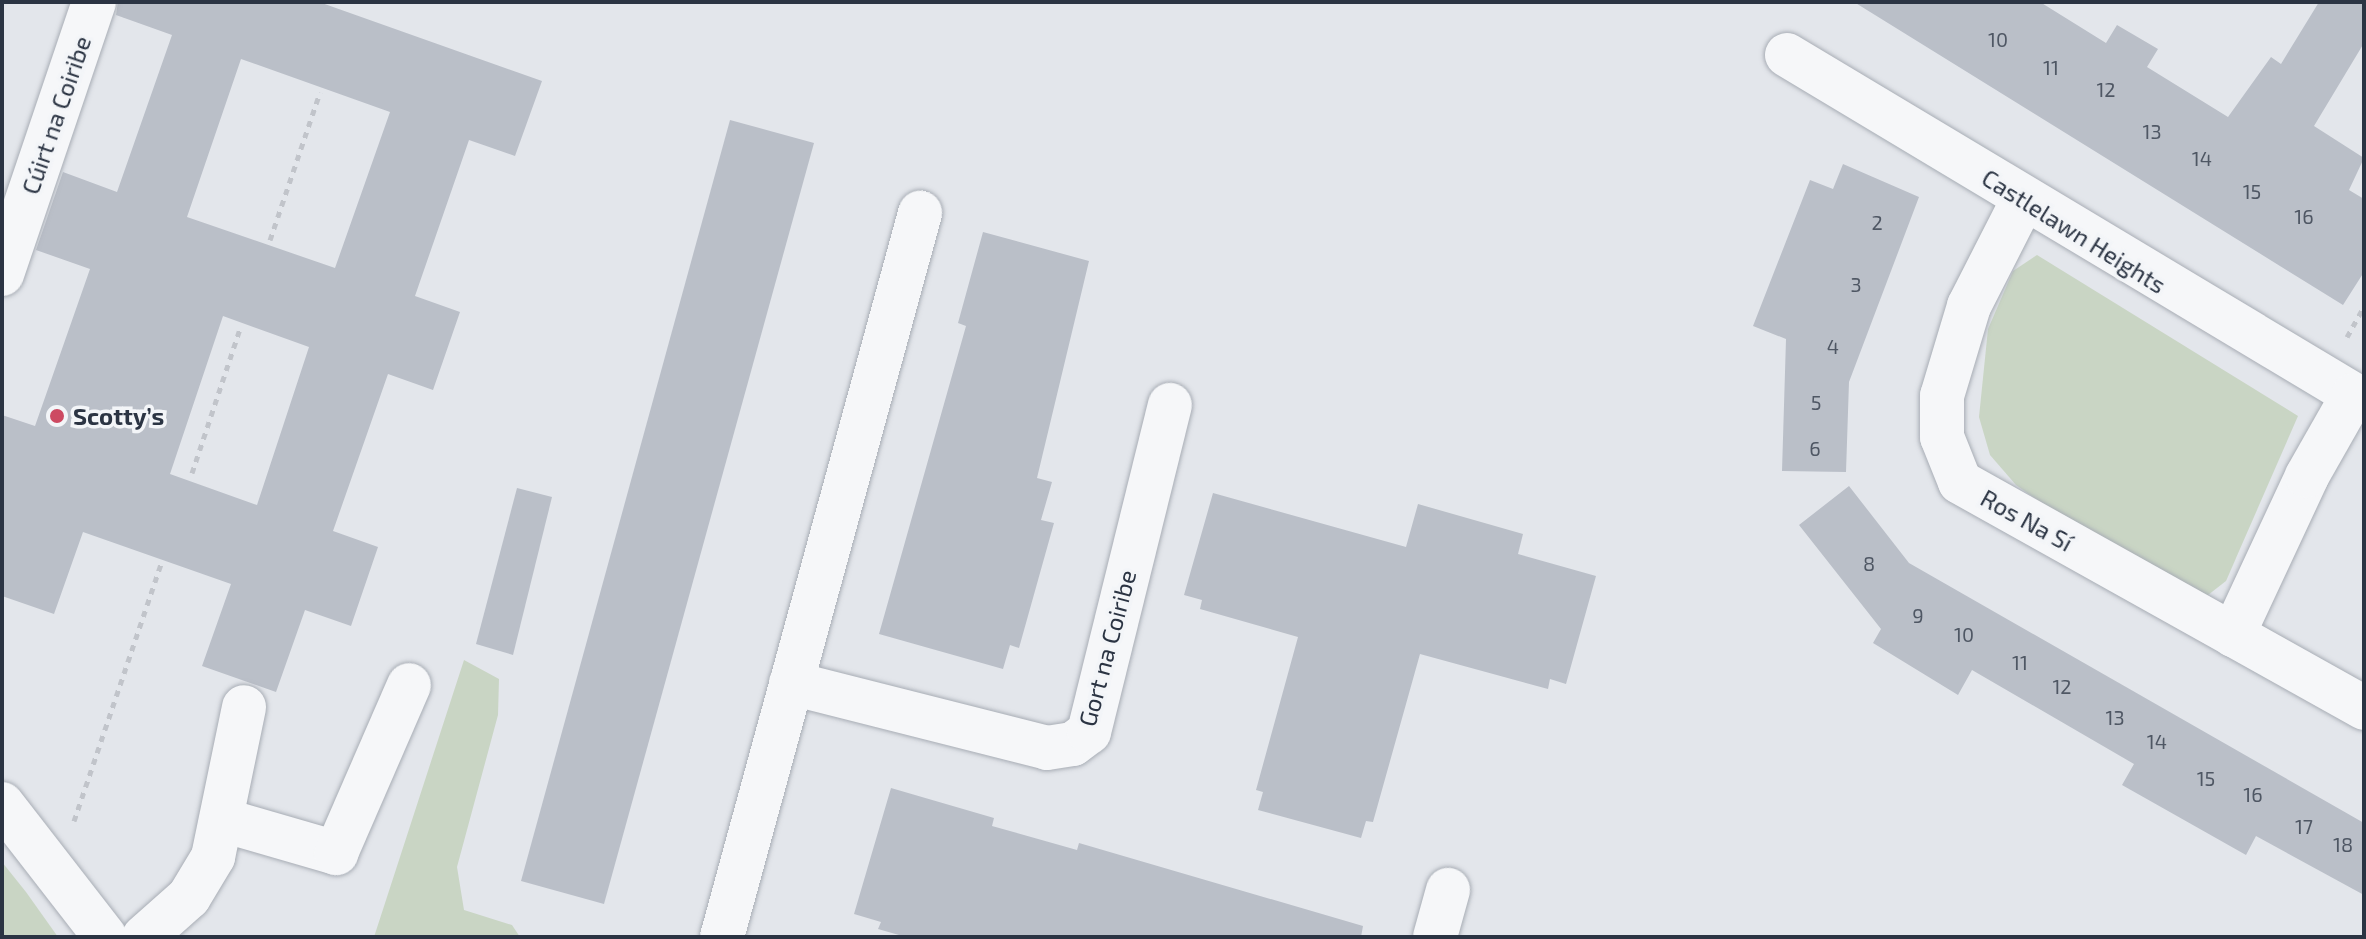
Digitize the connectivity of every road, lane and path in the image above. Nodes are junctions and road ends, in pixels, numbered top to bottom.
1 (94, 2) edge
2 (1787, 55) dead end
3 (320, 92) dead end
4 (2023, 200) junction
5 (920, 213) dead end
6 (270, 240) dead end
7 (2, 274) edge
8 (240, 329) dead end
9 (2359, 398) edge
10 (1170, 405) dead end
11 (192, 473) dead end
12 (161, 564) dead end
13 (2233, 635) junction
14 (791, 683) junction
15 (409, 685) dead end
16 (244, 707) dead end
17 (2364, 708) edge
18 (2, 804) edge
19 (226, 821) junction
20 (57, 871) junction
21 (1448, 890) dead end
22 (105, 937) edge
23 (144, 937) edge
24 (722, 937) edge
25 (1435, 937) edge

1 - 7 street, Cúirt na Coiribe
2 - 4 street, Castlelawn Heights
3 - 6 path
4 - 9 street, Castlelawn Heights
4 - 13 street, Ros Na Sí
5 - 14 street
8 - 11 path
9 - 13 street
10 - 14 street, Gort na Coiribe
12 - 20 path
13 - 17 street, Ros Na Sí
14 - 24 street
15 - 19 street
16 - 19 street
18 - 20 street
19 - 23 street
20 - 22 street
21 - 25 street

